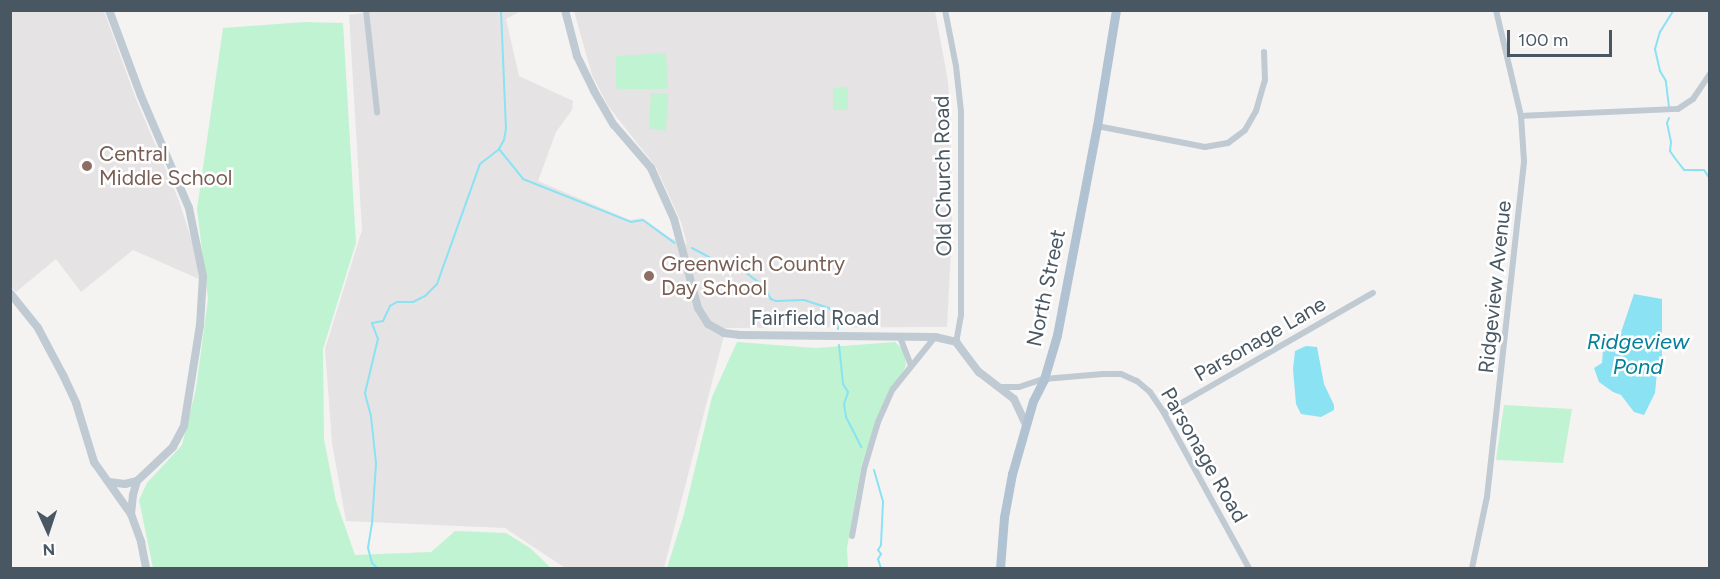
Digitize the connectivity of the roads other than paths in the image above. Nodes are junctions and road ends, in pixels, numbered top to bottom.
1 (109, 10) edge
2 (366, 10) edge
3 (565, 10) edge
4 (945, 10) edge
5 (1116, 10) edge
6 (1496, 10) edge
7 (1264, 52) dead end
8 (1710, 74) edge
9 (377, 111) dead end
10 (1521, 117) junction
11 (1097, 126) junction
12 (10, 293) edge
13 (1373, 293) dead end
14 (900, 337) junction
15 (935, 337) junction
16 (956, 342) junction
17 (911, 365) junction
18 (1044, 379) junction
19 (1001, 387) junction
20 (1164, 413) junction
21 (1026, 425) junction
22 (137, 481) junction
23 (109, 482) junction
24 (131, 514) junction
25 (852, 536) dead end
26 (146, 568) edge
27 (1000, 568) edge
28 (1249, 568) edge
29 (1472, 568) edge

1 - 22 street
2 - 9 street
3 - 14 street, Fairfield Road
4 - 16 street, Old Church Road
5 - 11 main road, North Street
6 - 10 street, Ridgeview Avenue
7 - 11 street
8 - 10 street
10 - 29 street, Ridgeview Avenue
11 - 18 main road, North Street
12 - 23 street
13 - 20 street, Parsonage Lane
14 - 15 street, Fairfield Road
14 - 17 street
15 - 16 street, Fairfield Road
15 - 17 street
16 - 19 street
17 - 25 street
18 - 19 street
18 - 20 street, Parsonage Road
18 - 21 main road, North Street
19 - 21 street
20 - 28 street, Parsonage Road
21 - 27 main road, North Street
22 - 23 street
22 - 24 street
23 - 24 street
24 - 26 street

